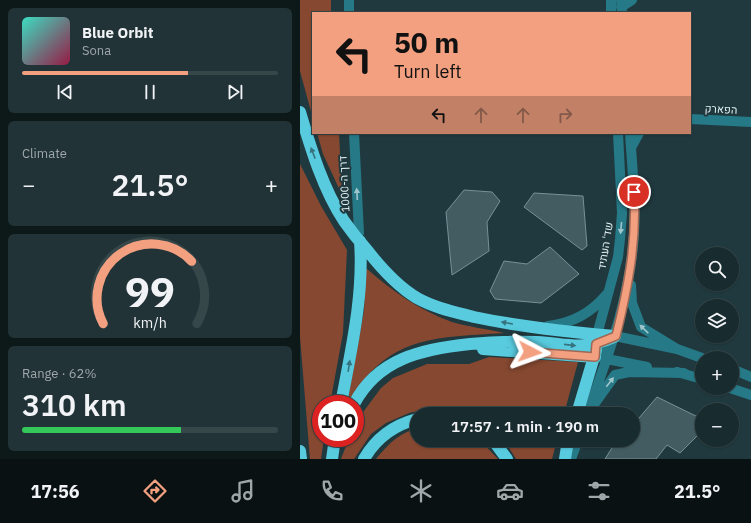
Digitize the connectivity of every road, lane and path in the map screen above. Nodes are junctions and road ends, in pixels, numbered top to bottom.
1 (349, 0) edge
2 (611, 0) edge
3 (632, 0) edge
4 (621, 6) edge
5 (349, 12) edge
6 (612, 12) edge
7 (300, 112) edge
8 (691, 119) edge
9 (751, 122) edge
10 (354, 134) edge
11 (618, 134) edge
12 (630, 134) edge
13 (638, 134) edge
14 (631, 148) junction
15 (359, 233) joint
16 (630, 270) junction
17 (610, 290) junction
18 (533, 328) junction
19 (616, 336) junction
20 (596, 342) junction
21 (677, 349) junction
22 (695, 355) edge
23 (607, 359) junction
24 (739, 372) edge
25 (684, 373) junction
26 (751, 376) edge
27 (695, 377) edge
28 (739, 391) edge
29 (343, 395) edge
30 (360, 395) edge
31 (751, 395) edge
32 (578, 407) edge
33 (590, 407) edge
34 (592, 407) edge
35 (410, 421) edge
36 (498, 447) edge
37 (567, 447) edge
38 (575, 447) edge
39 (300, 451) edge
40 (301, 459) edge
41 (364, 459) edge
42 (507, 459) edge
43 (565, 459) edge
44 (571, 459) edge

1 - 5 street
2 - 6 street
3 - 4 street
18 -> 7 highway
8 - 9 street, הפארק
15 -> 10 street, דרך ה-1000
11 -> 17 street, שד' העתיד
12 - 14 street
13 - 14 street
14 - 16 street
29 -> 15 highway
16 - 19 street
21 -> 16 street
17 - 18 street
17 - 20 street, שד' העתיד
18 - 20 highway
19 - 20 highway
19 - 21 street
19 - 23 street
20 - 23 street
20 - 23 street
30 -> 20 highway
20 - 32 highway
21 - 22 street
23 - 25 street
23 - 33 street
24 - 26 street
25 - 27 street
34 -> 25 street
28 - 31 street
35 - 41 highway
36 - 42 highway
37 - 43 highway
38 - 44 street
39 - 40 highway

